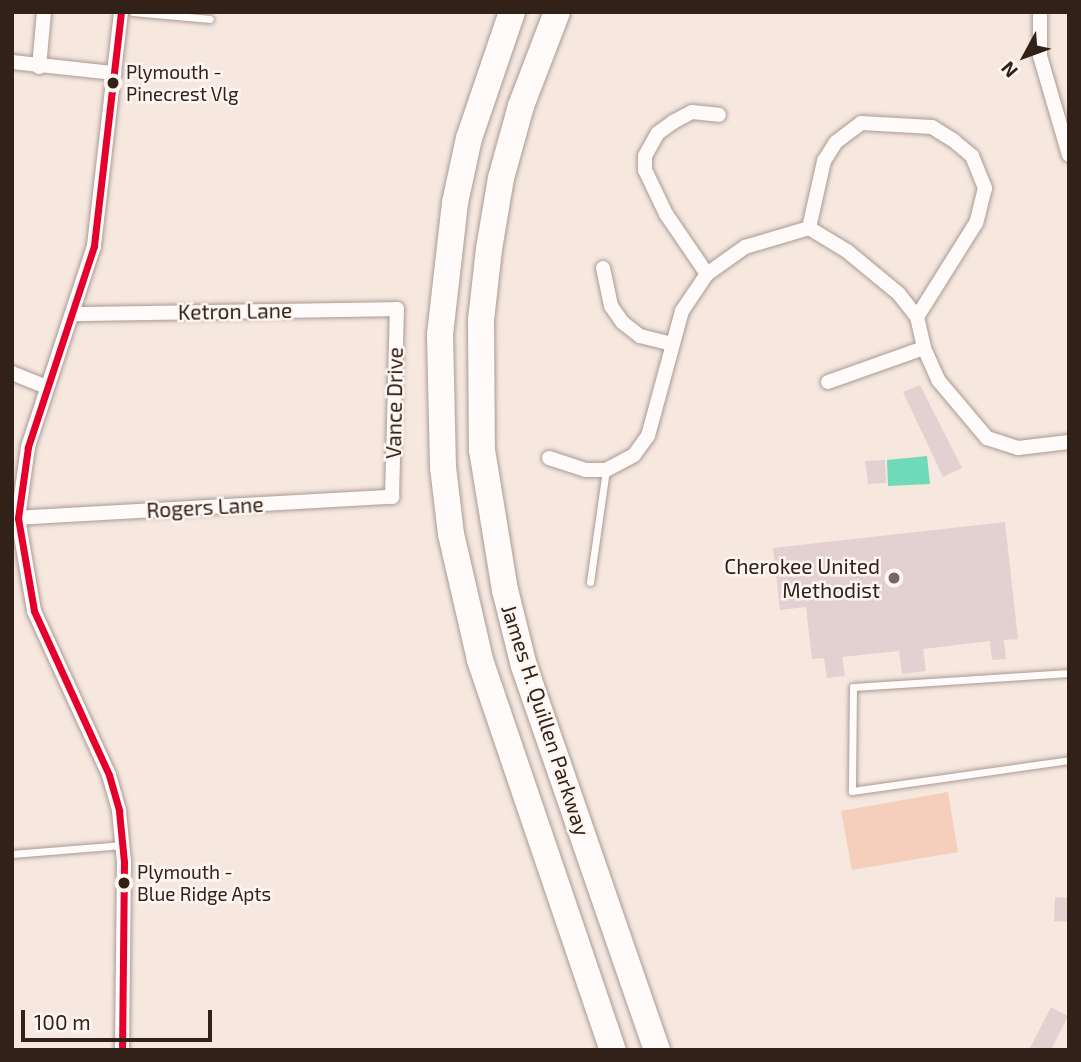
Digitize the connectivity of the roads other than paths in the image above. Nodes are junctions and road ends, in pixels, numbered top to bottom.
1 (44, 12) edge
2 (121, 12) edge
3 (133, 12) edge
4 (512, 12) edge
5 (557, 12) edge
6 (1040, 12) edge
7 (211, 19) dead end
8 (12, 62) edge
9 (39, 67) junction
10 (114, 73) junction
11 (719, 115) dead end
12 (1069, 155) edge
13 (809, 228) junction
14 (603, 268) dead end
15 (707, 274) junction
16 (397, 309) joint
17 (74, 314) junction
18 (917, 317) junction
19 (671, 344) junction
20 (923, 348) junction
21 (12, 373) edge
22 (828, 382) dead end
23 (47, 387) junction
24 (1069, 442) edge
25 (550, 458) dead end
26 (606, 470) junction
27 (392, 497) joint
28 (15, 518) edge
29 (590, 582) dead end
30 (1069, 673) edge
31 (1069, 760) edge
32 (123, 845) junction
33 (12, 854) edge
34 (122, 1050) edge
35 (614, 1050) edge
36 (657, 1050) edge

1 - 9 street
2 - 10 street
3 - 7 lane
4 - 35 highway, James H. Quillen Parkway
5 - 36 highway, James H. Quillen Parkway
6 - 12 street
8 - 9 street
9 - 10 street
10 - 17 street
11 - 15 street
13 - 15 street
13 - 18 street
13 - 18 street
14 - 19 street
15 - 19 street
16 - 17 street, Ketron Lane
16 - 27 street, Vance Drive
17 - 23 street
18 - 20 street
19 - 26 street
20 - 22 street
20 - 24 street
21 - 23 street
23 - 28 street
25 - 26 street
26 - 29 lane
27 - 28 street, Rogers Lane
28 - 32 street
30 - 31 lane
32 - 33 lane
32 - 34 street

